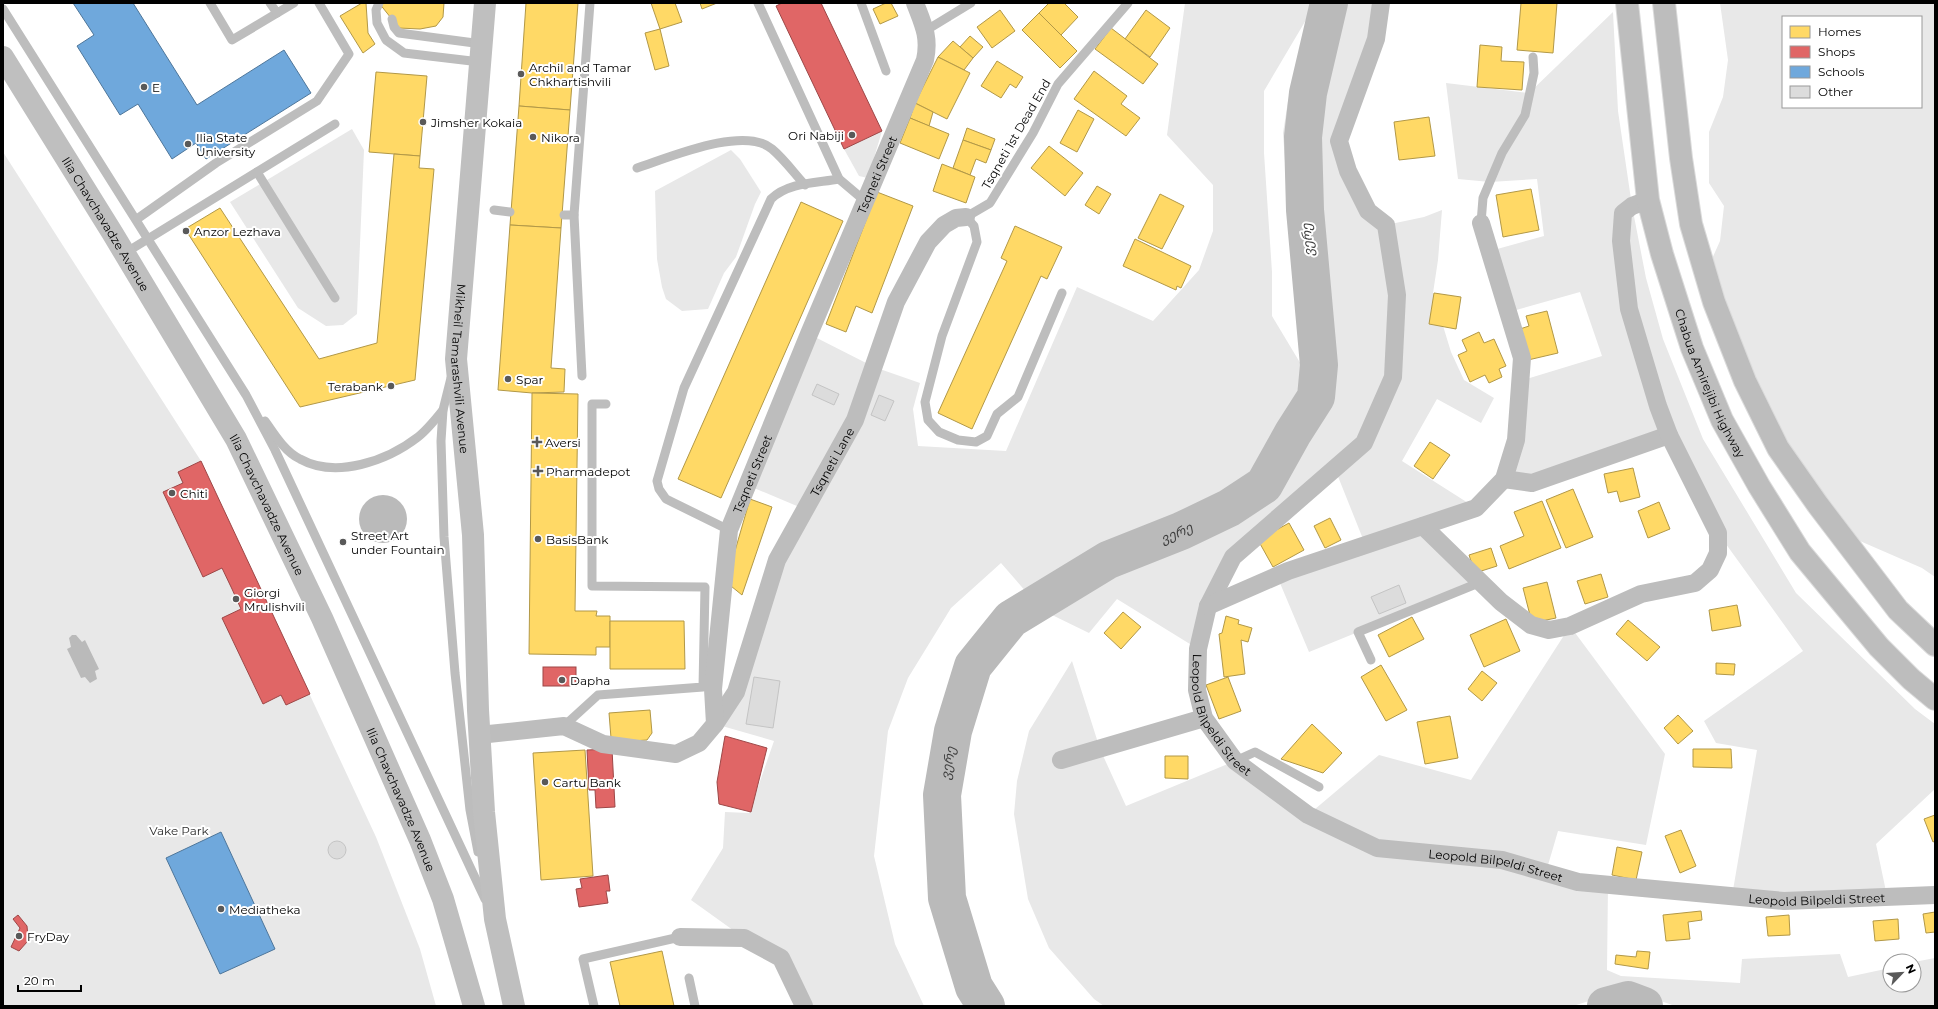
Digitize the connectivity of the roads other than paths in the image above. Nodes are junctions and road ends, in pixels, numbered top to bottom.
1 (210, 3) edge
2 (270, 3) edge
3 (294, 3) edge
4 (319, 3) edge
5 (379, 3) edge
6 (485, 3) edge
7 (590, 3) edge
8 (758, 3) edge
9 (861, 3) edge
10 (915, 3) edge
11 (971, 3) edge
12 (1128, 3) edge
13 (1381, 3) edge
14 (1627, 3) edge
15 (1664, 3) edge
16 (3, 9) edge
17 (277, 13) junction
18 (392, 19) dead end
19 (926, 31) junction
20 (481, 53) junction
21 (3, 57) edge
22 (1533, 57) dead end
23 (886, 71) dead end
24 (335, 124) dead end
25 (637, 168) dead end
26 (257, 172) junction
27 (839, 179) junction
28 (805, 184) junction
29 (1648, 200) junction
30 (865, 201) junction
31 (494, 210) dead end
32 (510, 212) dead end
33 (564, 215) dead end
34 (574, 215) junction
35 (966, 217) junction
36 (137, 219) junction
37 (1481, 223) joint
38 (149, 239) junction
39 (125, 253) junction
40 (1062, 293) dead end
41 (335, 298) dead end
42 (456, 359) junction
43 (582, 376) dead end
44 (246, 395) junction
45 (606, 404) dead end
46 (443, 410) junction
47 (1670, 435) junction
48 (1504, 479) junction
49 (1423, 526) junction
50 (729, 530) junction
51 (1481, 582) junction
52 (1208, 606) junction
53 (1935, 645) edge
54 (1370, 660) dead end
55 (1935, 700) edge
56 (1204, 718) junction
57 (715, 724) junction
58 (564, 726) junction
59 (479, 735) junction
60 (1061, 760) dead end
61 (1235, 761) junction
62 (1319, 786) dead end
63 (1935, 895) edge
64 (495, 919) junction
65 (680, 937) joint
66 (689, 978) dead end
67 (474, 1006) edge
68 (514, 1006) edge
69 (594, 1006) edge
70 (695, 1006) edge
71 (804, 1006) edge

1 - 17 lane
2 - 17 lane
3 - 17 lane
4 - 36 lane
5 - 20 lane
6 - 20 main road, Mikheil Tamarashvili Avenue
7 - 34 lane
8 - 27 lane
9 - 23 lane
10 - 19 street, Tsqneti Street
11 - 19 lane
12 - 35 lane, Tsqneti 1st Dead End
13 - 52 street, Leopold Bilpeldi Street
14 - 29 main road, Chabua Amirejibi Highway
15 - 53 main road
16 - 36 lane
18 - 20 lane
19 - 30 street, Tsqneti Street
20 - 42 main road, Mikheil Tamarashvili Avenue
21 - 39 main road, Ilia Chavchavadze Avenue
22 - 37 lane
24 - 26 lane
25 - 28 lane
26 - 38 lane
26 - 41 lane
27 - 28 lane
27 - 30 lane
28 - 50 lane
29 - 47 street
29 - 55 main road, Chabua Amirejibi Highway
30 - 50 street, Tsqneti Street
31 - 32 lane
33 - 34 lane
34 - 43 lane
35 - 40 lane
35 - 57 street, Tsqneti Lane
36 - 38 lane
37 - 48 street
38 - 39 lane
38 - 44 lane
39 - 67 main road, Ilia Chavchavadze Avenue
42 - 46 lane
42 - 59 main road, Mikheil Tamarashvili Avenue
44 - 46 lane
44 - 64 lane
45 - 58 lane
46 - 64 lane
47 - 48 street
47 - 51 street
48 - 49 street
49 - 51 street
49 - 52 street
50 - 57 street, Tsqneti Street
51 - 54 lane
52 - 56 street, Leopold Bilpeldi Street
56 - 60 street
56 - 61 street, Leopold Bilpeldi Street
57 - 58 street
58 - 59 street
59 - 64 main road
61 - 62 lane
61 - 63 street, Leopold Bilpeldi Street
64 - 68 main road
65 - 69 lane
65 - 71 street
66 - 70 lane

